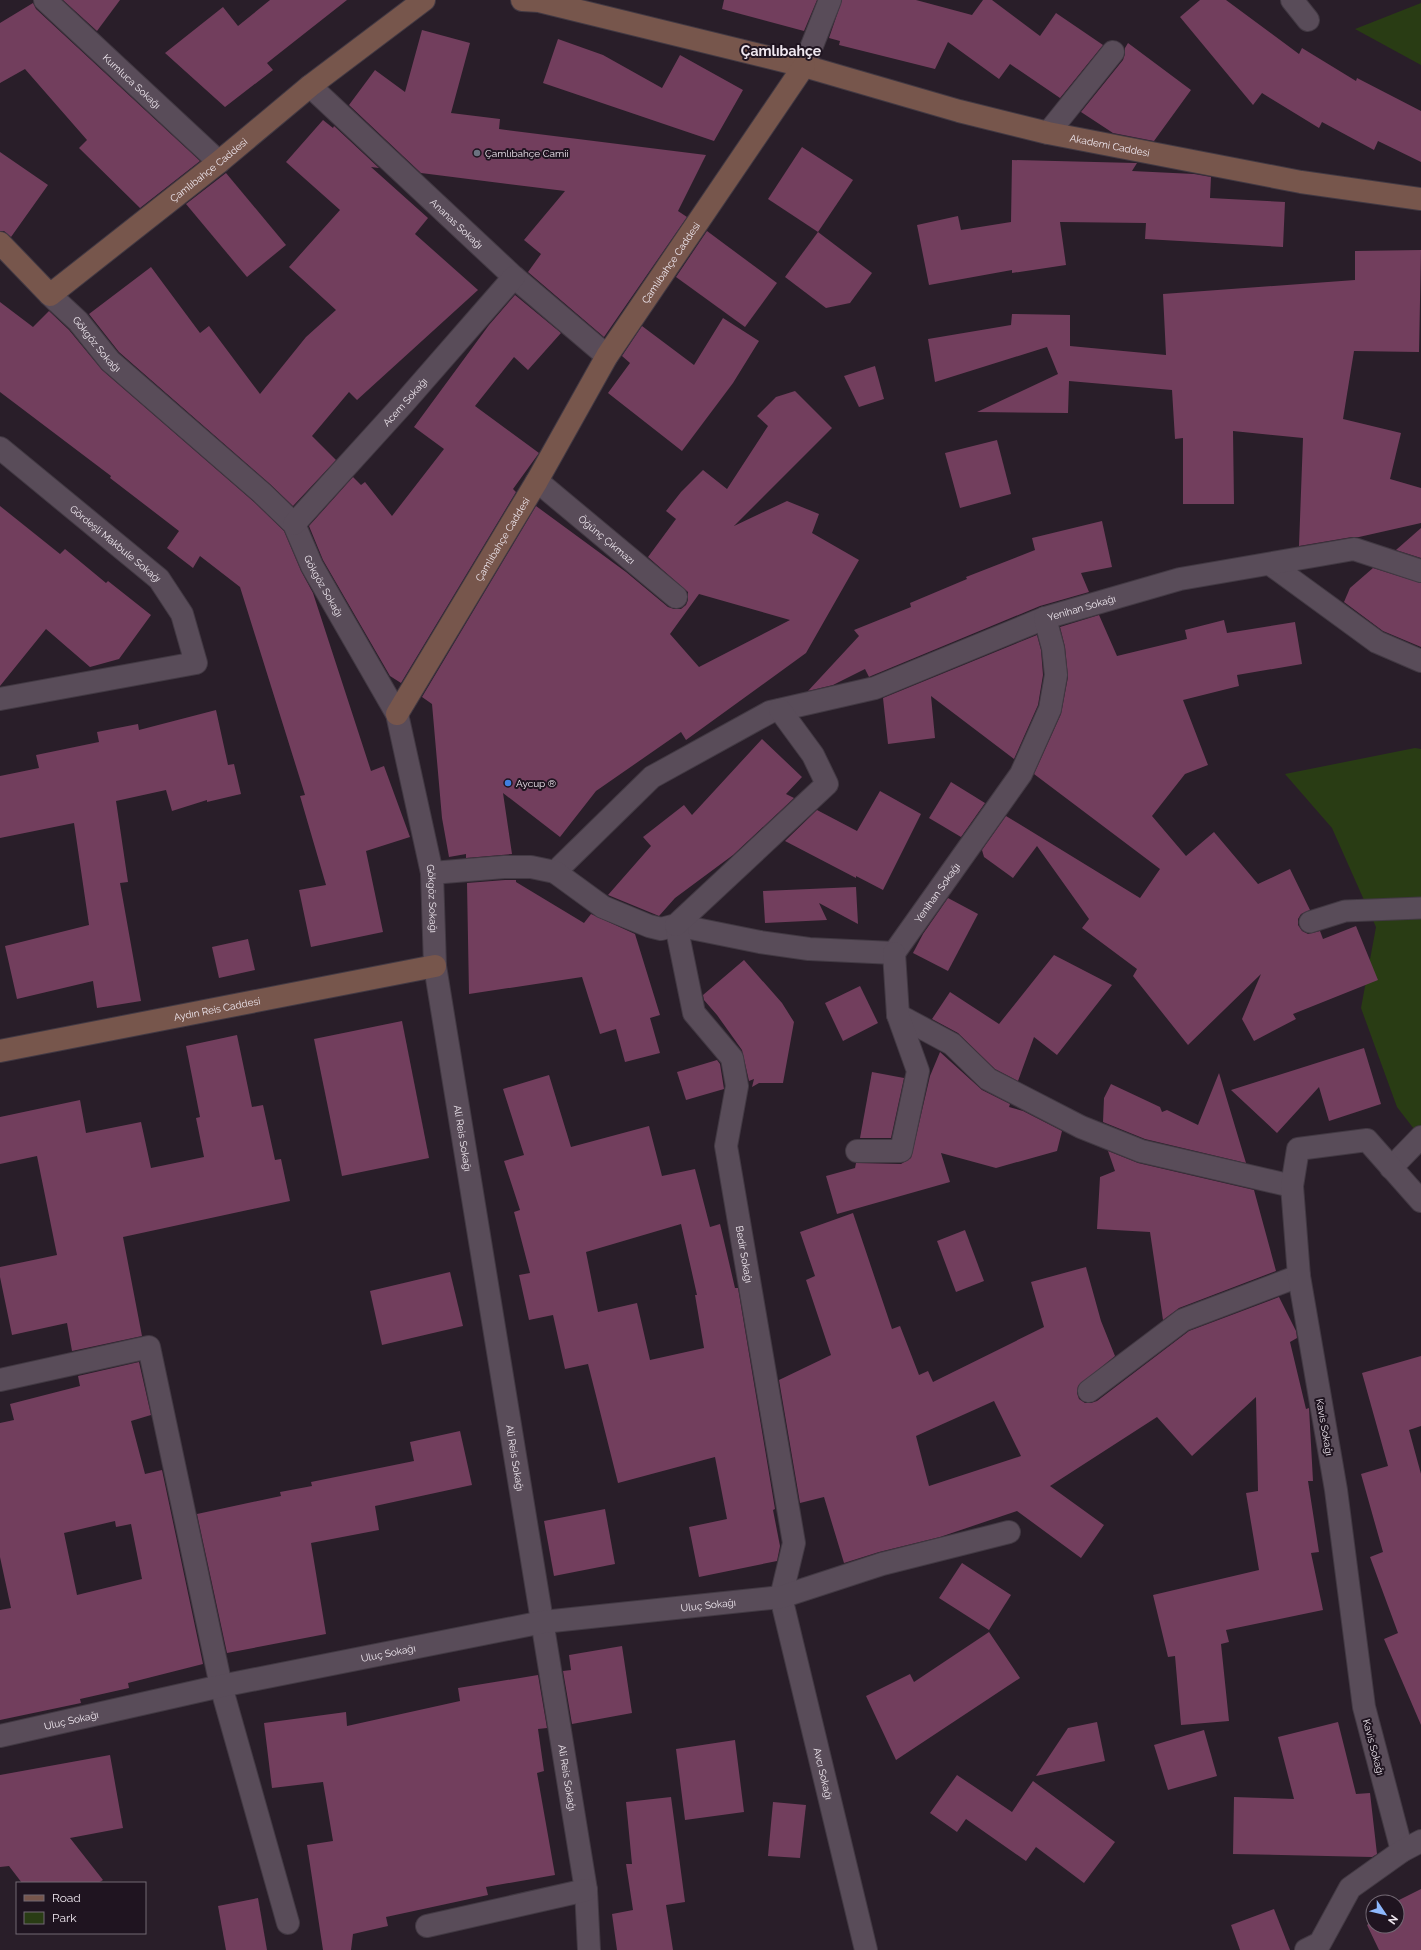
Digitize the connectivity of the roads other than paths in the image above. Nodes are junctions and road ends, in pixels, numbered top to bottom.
1 (46, 0) edge
2 (424, 0) edge
3 (522, 0) edge
4 (830, 0) edge
5 (1292, 0) edge
6 (1308, 20) dead end
7 (1113, 52) dead end
8 (804, 66) junction
9 (310, 86) junction
10 (1048, 133) junction
11 (219, 162) junction
12 (1421, 199) edge
13 (0, 243) edge
14 (514, 277) junction
15 (50, 295) junction
16 (607, 356) junction
17 (2, 452) edge
18 (537, 481) junction
19 (294, 524) junction
20 (1270, 564) junction
21 (1421, 571) edge
22 (676, 597) dead end
23 (1045, 618) junction
24 (1421, 661) edge
25 (0, 700) edge
26 (780, 710) junction
27 (397, 714) junction
28 (555, 872) junction
29 (432, 874) junction
30 (1421, 908) edge
31 (1310, 922) dead end
32 (676, 925) junction
33 (894, 953) junction
34 (435, 966) junction
35 (898, 1015) junction
36 (0, 1051) edge
37 (1421, 1137) edge
38 (857, 1151) dead end
39 (1391, 1168) junction
40 (1292, 1186) junction
41 (1421, 1201) edge
42 (1299, 1276) junction
43 (0, 1380) edge
44 (1089, 1391) dead end
45 (1009, 1532) dead end
46 (781, 1597) junction
47 (543, 1622) junction
48 (221, 1686) junction
49 (0, 1736) edge
50 (1421, 1841) edge
51 (1402, 1851) junction
52 (586, 1890) junction
53 (288, 1923) dead end
54 (426, 1926) dead end
55 (589, 1950) edge
56 (866, 1950) edge
57 (1306, 1950) edge

1 - 11 street, Kumluca Sokağı
2 - 9 street, Çamlıbahçe Caddesi
3 - 8 street
4 - 8 street
5 - 6 street
7 - 10 street
8 - 10 street, Akademi Caddesi
8 - 16 street, Çamlıbahçe Caddesi
9 - 11 street, Çamlıbahçe Caddesi
9 - 14 street, Ananas Sokağı
10 - 12 street, Akademi Caddesi
11 - 15 street, Çamlıbahçe Caddesi
13 - 15 street
14 - 16 street, Ananas Sokağı
14 - 19 street, Acem Sokağı
15 - 19 street, Gökgöz Sokağı
16 - 18 street, Çamlıbahçe Caddesi
17 - 25 street, Gördeşli Makbule Sokağı
18 - 22 street, Öğünç Çıkmazı
18 - 27 street, Çamlıbahçe Caddesi
19 - 27 street, Gökgöz Sokağı
20 - 21 street, Yenihan Sokağı
20 - 23 street, Yenihan Sokağı
20 - 24 street
23 - 26 street
23 - 33 street, Yenihan Sokağı
26 - 28 street
26 - 32 street
27 - 29 street, Gökgöz Sokağı
28 - 29 street
28 - 32 street
29 - 34 street, Gökgöz Sokağı
30 - 31 lane
32 - 33 street
32 - 46 street, Bedir Sokağı
33 - 35 street
34 - 36 street, Aydın Reis Caddesi
34 - 47 street, Ali Reis Sokağı
35 - 38 street
35 - 40 street
37 - 39 street
39 - 40 street, Kavis Sokağı
39 - 41 street, Kavis Sokağı
40 - 42 street, Kavis Sokağı
42 - 44 street
42 - 51 street, Kavis Sokağı
43 - 48 street
45 - 46 street, Uluç Sokağı
46 - 47 street, Uluç Sokağı
46 - 56 street, Avcı Sokağı
47 - 48 street, Uluç Sokağı
47 - 52 street, Ali Reis Sokağı
48 - 49 street, Uluç Sokağı
48 - 53 street
50 - 51 street
51 - 57 street
52 - 54 street
52 - 55 street, Ali Reis Sokağı

